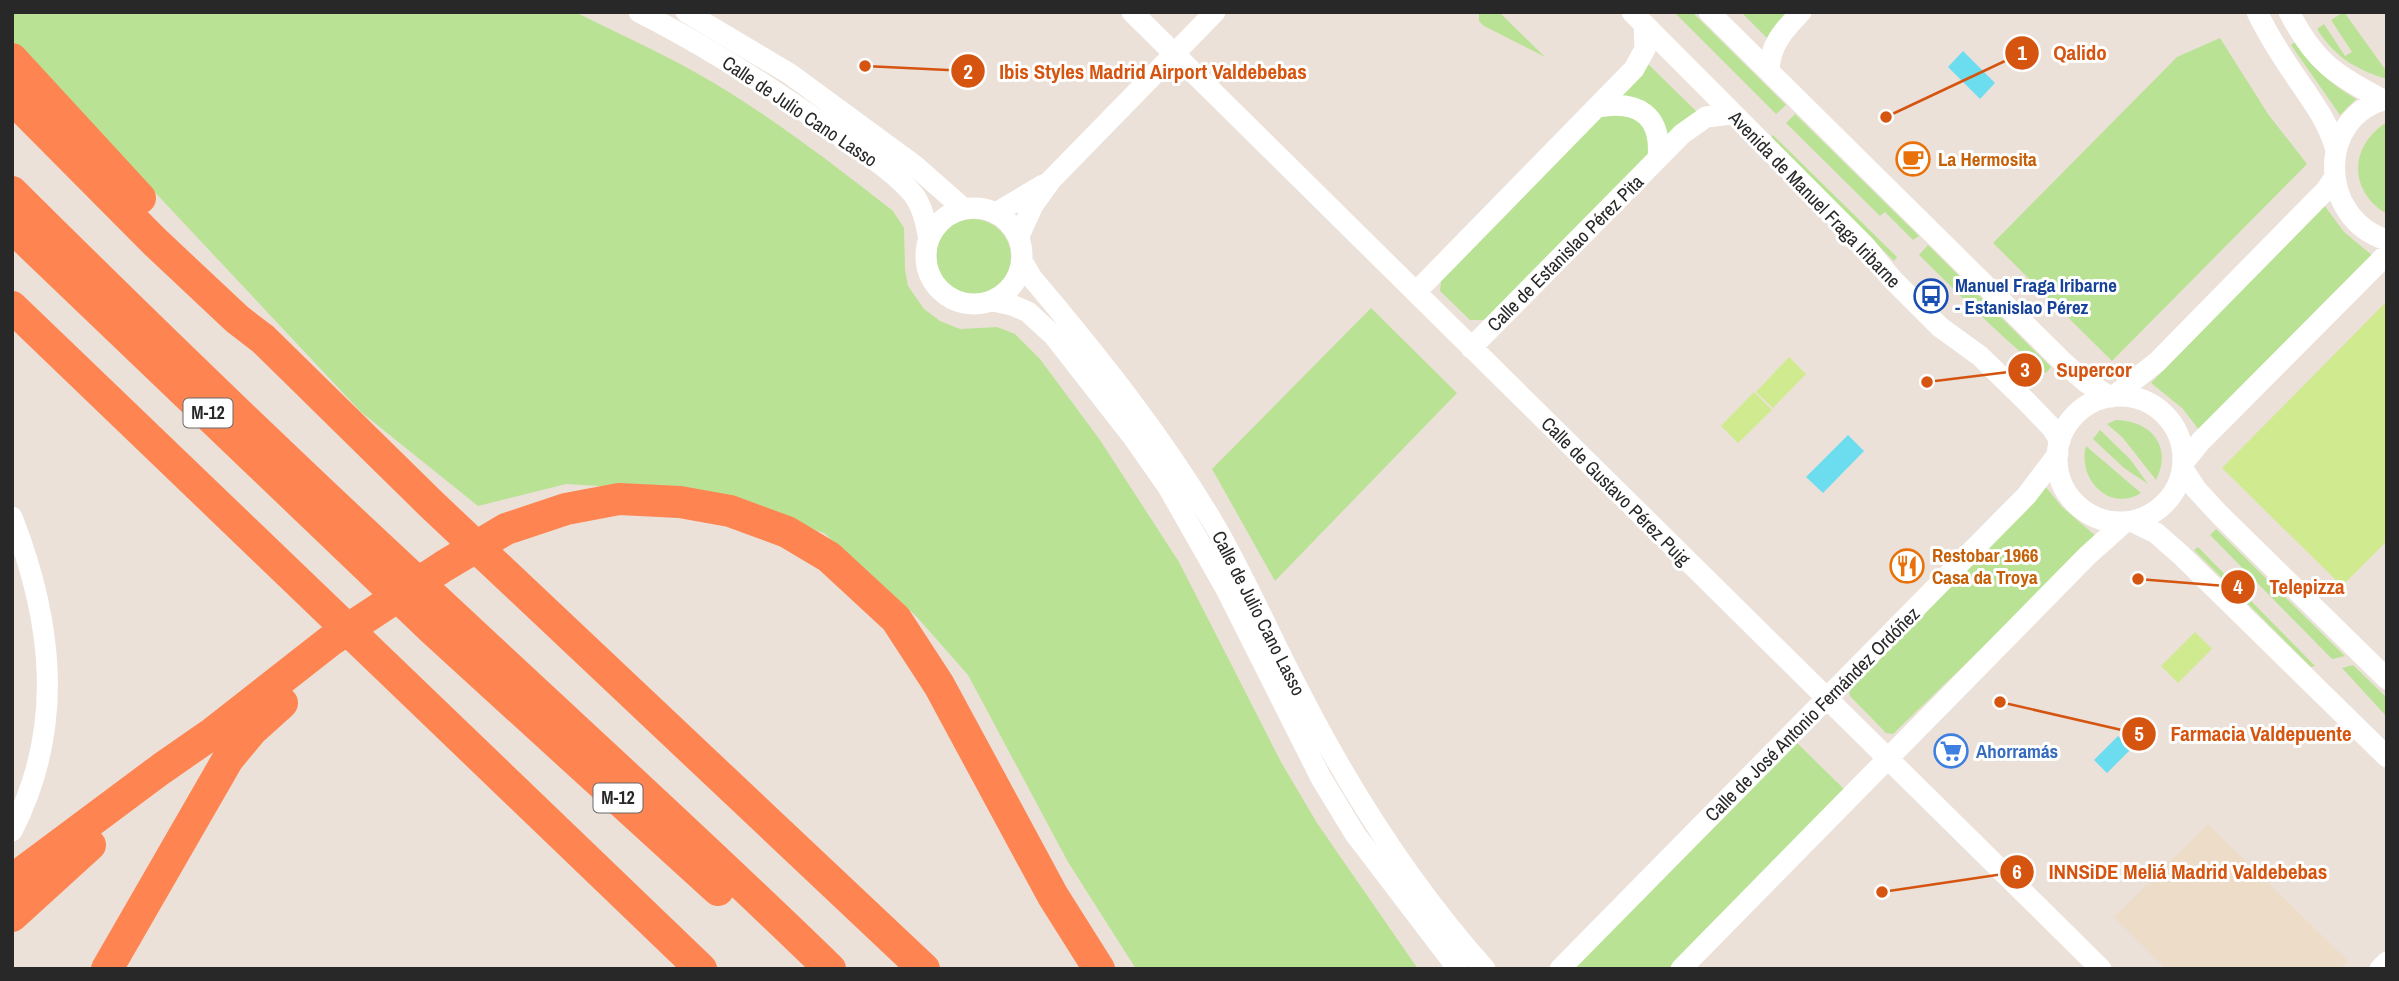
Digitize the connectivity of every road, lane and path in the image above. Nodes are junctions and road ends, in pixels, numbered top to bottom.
1 (639, 12) edge
2 (686, 12) edge
3 (1132, 12) edge
4 (1214, 12) edge
5 (1709, 12) edge
6 (1801, 12) edge
7 (2257, 12) edge
8 (2289, 12) edge
9 (1638, 18) edge
10 (1175, 54) junction
11 (12, 59) edge
12 (1769, 71) junction
13 (12, 98) edge
14 (2385, 100) edge
15 (1598, 107) junction
16 (43, 111) junction
17 (1732, 114) junction
18 (2336, 150) junction
19 (1658, 158) junction
20 (2334, 178) junction
21 (1051, 180) junction
22 (12, 192) edge
23 (964, 209) junction
24 (996, 212) junction
25 (12, 227) edge
26 (1019, 236) junction
27 (929, 239) junction
28 (2387, 240) edge
29 (2387, 254) edge
30 (1023, 263) junction
31 (1416, 292) junction
32 (993, 301) junction
33 (12, 307) edge
34 (1471, 348) junction
35 (2113, 396) junction
36 (2059, 447) junction
37 (2183, 465) junction
38 (2128, 522) junction
39 (15, 524) edge
40 (374, 557) junction
41 (376, 612) junction
42 (443, 623) junction
43 (2387, 679) edge
44 (1827, 698) junction
45 (46, 708) junction
46 (210, 735) junction
47 (2387, 757) edge
48 (1888, 758) junction
49 (12, 801) edge
50 (12, 831) edge
51 (12, 880) edge
52 (12, 916) edge
53 (2387, 962) edge
54 (107, 969) edge
55 (701, 969) edge
56 (800, 969) edge
57 (830, 969) edge
58 (924, 969) edge
59 (1099, 969) edge
60 (1458, 969) edge
61 (1485, 969) edge
62 (1560, 969) edge
63 (1681, 969) edge
64 (2101, 969) edge
65 (2380, 969) edge

1 - 27 street, Calle de Julio Cano Lasso
2 - 23 street, Calle de Julio Cano Lasso
3 - 10 street, Calle de Gustavo Pérez Puig
4 - 10 street
5 - 12 street
6 - 12 street
7 - 18 street
8 - 14 street
9 - 15 street
9 - 17 street, Avenida de Manuel Fraga Iribarne
10 - 21 street
10 - 31 street, Calle de Gustavo Pérez Puig
11 - 16 highway
12 - 35 street
13 - 16 highway
14 - 18 street
15 - 19 street, Calle de Estanislao Pérez Pita
15 - 31 street
16 - 58 highway
17 - 19 street, Calle de Estanislao Pérez Pita
17 - 36 street, Avenida de Manuel Fraga Iribarne
18 - 20 street
19 - 34 street, Calle de Estanislao Pérez Pita
20 - 28 street
20 - 35 street
21 - 24 street
21 - 26 street
22 - 40 highway
23 - 24 street
23 - 27 street
24 - 26 street
25 - 40 highway, M-12
26 - 30 street
27 - 32 street
29 - 37 street
30 - 32 street
30 - 61 street, Calle de Julio Cano Lasso
31 - 34 street, Calle de Gustavo Pérez Puig
32 - 60 street, Calle de Julio Cano Lasso
33 - 55 highway
34 - 44 street, Calle de Gustavo Pérez Puig
35 - 36 street
35 - 37 street
36 - 38 street
36 - 44 street, Calle de José Antonio Fernández Ordóñez
37 - 38 street
37 - 43 street
38 - 47 street
38 - 48 street
39 - 45 street
40 - 42 highway, M-12
41 - 46 highway
41 - 54 highway
41 - 59 highway
42 - 56 highway, M-12
42 - 57 highway
44 - 48 street, Calle de Gustavo Pérez Puig
44 - 62 street, Calle de José Antonio Fernández Ordóñez
45 - 49 street
45 - 50 street
46 - 51 highway
46 - 52 highway
48 - 63 street
48 - 64 street, Calle de Gustavo Pérez Puig
53 - 65 street

